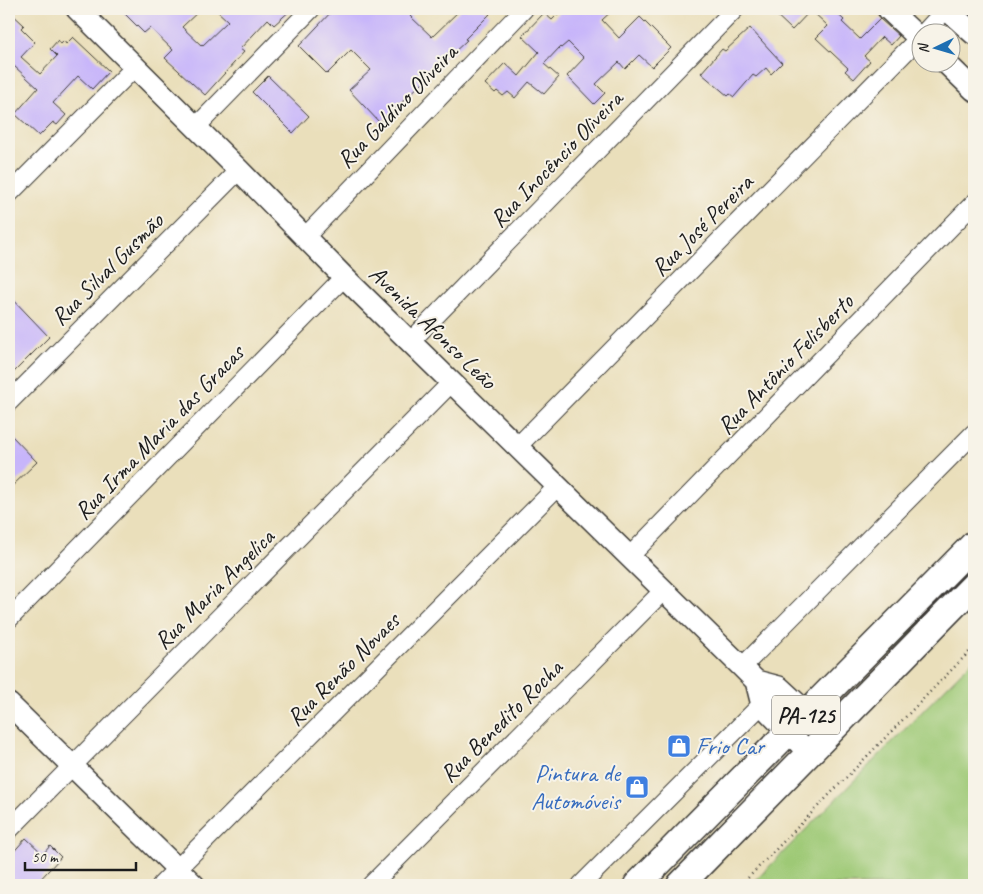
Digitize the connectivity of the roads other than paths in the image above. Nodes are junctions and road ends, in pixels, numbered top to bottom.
1 (77, 9) edge
2 (311, 9) edge
3 (524, 9) edge
4 (735, 9) edge
5 (888, 9) edge
6 (946, 9) edge
7 (934, 22) edge
8 (910, 28) edge
9 (974, 34) edge
10 (910, 48) edge
11 (135, 67) junction
12 (955, 72) edge
13 (974, 90) edge
14 (196, 127) junction
15 (239, 170) junction
16 (9, 194) edge
17 (974, 203) edge
18 (305, 237) junction
19 (344, 278) junction
20 (411, 341) junction
21 (452, 382) junction
22 (9, 402) edge
23 (974, 433) edge
24 (518, 446) junction
25 (558, 486) junction
26 (974, 544) edge
27 (630, 557) junction
28 (974, 585) edge
29 (664, 590) junction
30 (9, 619) edge
31 (895, 626) junction
32 (914, 646) junction
33 (749, 674) junction
34 (778, 687) junction
35 (9, 704) edge
36 (762, 705) junction
37 (808, 713) junction
38 (789, 732) junction
39 (829, 734) junction
40 (810, 754) junction
41 (72, 767) junction
42 (9, 830) edge
43 (178, 869) junction
44 (161, 885) edge
45 (194, 885) edge
46 (371, 885) edge
47 (581, 885) edge
48 (637, 885) edge
49 (680, 885) edge

1 - 11 street, Avenida Afonso Leão
2 - 14 street
3 - 18 street, Rua Galdino Oliveira
4 - 20 street, Rua Inocêncio Oliveira
5 - 8 street
6 - 7 street, Rua José Pereira
6 - 9 street
10 - 24 street, Rua José Pereira
11 - 14 street, Avenida Afonso Leão
11 - 16 street
12 - 13 street
14 - 15 street, Avenida Afonso Leão
15 - 18 street, Avenida Afonso Leão
15 - 22 street, Rua Silval Gusmão
17 - 27 street, Rua Antônio Felisberto
18 - 19 street, Avenida Afonso Leão
19 - 20 street, Avenida Afonso Leão
19 - 30 street, Rua Irma Maria das Gracas
20 - 21 street, Avenida Afonso Leão
21 - 24 street, Avenida Afonso Leão
21 - 41 street, Rua Maria Angelica
23 - 33 street
24 - 25 street, Avenida Afonso Leão
25 - 27 street, Avenida Afonso Leão
25 - 43 street, Rua Renão Novaes
26 - 31 main road, PA-125
27 - 29 street, Avenida Afonso Leão
28 - 32 main road, PA-125 / PA-125
29 - 33 street, Avenida Afonso Leão
29 - 46 street, Rua Benedito Rocha
31 - 32 main road
31 - 37 main road, PA-125
32 - 39 main road, PA-125 / PA-125
33 - 34 street, Avenida Afonso Leão
33 - 36 street
34 - 36 street
34 - 37 street, Avenida Afonso Leão
35 - 41 street
36 - 38 street
36 - 47 street
37 - 38 main road, PA-125
37 - 39 street, Avenida Afonso Leão
38 - 40 street
38 - 48 main road, PA-125
39 - 40 main road, PA-125 / PA-125
40 - 49 main road, PA-125 / PA-125
41 - 42 street, Rua Maria Angelica
41 - 43 street
43 - 44 street, Rua Renão Novaes
43 - 45 street

